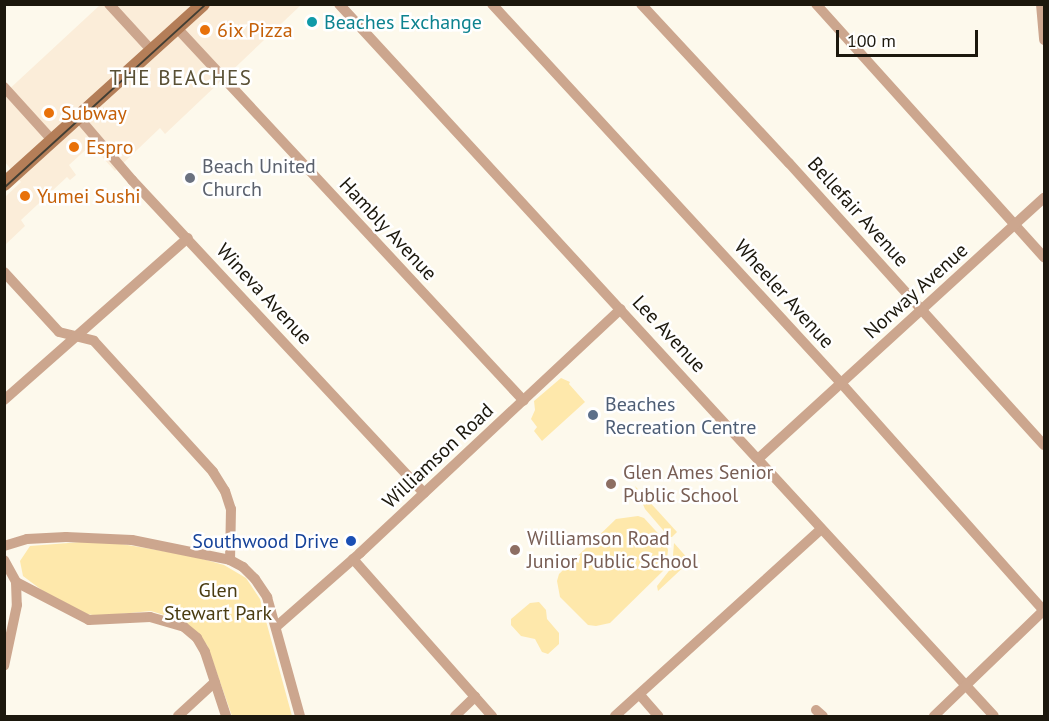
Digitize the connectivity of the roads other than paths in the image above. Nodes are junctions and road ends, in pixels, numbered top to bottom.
1 (109, 4) edge
2 (203, 4) edge
3 (339, 4) edge
4 (492, 4) edge
5 (641, 4) edge
6 (816, 4) edge
7 (1041, 4) edge
8 (177, 28) junction
9 (1044, 40) edge
10 (152, 51) junction
11 (4, 87) edge
12 (79, 118) junction
13 (53, 141) junction
14 (4, 184) edge
15 (1044, 198) edge
16 (1015, 226) junction
17 (188, 238) junction
18 (1044, 257) edge
19 (4, 272) edge
20 (621, 309) junction
21 (922, 309) junction
22 (76, 338) junction
23 (841, 384) junction
24 (4, 400) edge
25 (524, 401) junction
26 (1044, 445) edge
27 (759, 458) junction
28 (424, 493) junction
29 (821, 529) junction
30 (4, 546) edge
31 (353, 559) junction
32 (4, 560) edge
33 (230, 560) junction
34 (16, 582) junction
35 (1044, 611) edge
36 (277, 626) junction
37 (4, 666) edge
38 (215, 682) junction
39 (965, 685) junction
40 (640, 695) junction
41 (475, 697) junction
42 (178, 717) edge
43 (226, 717) edge
44 (300, 717) edge
45 (455, 717) edge
46 (492, 717) edge
47 (615, 717) edge
48 (658, 717) edge
49 (934, 717) edge
50 (994, 717) edge

1 - 10 street
2 - 8 main road
3 - 20 street, Lee Avenue
4 - 23 street, Wheeler Avenue
5 - 21 street, Bellefair Avenue
6 - 16 street
7 - 9 street
8 - 10 main road
8 - 25 street, Hambly Avenue
10 - 12 main road
11 - 13 street
12 - 13 main road
12 - 17 street, Wineva Avenue
13 - 14 main road
15 - 16 street, Norway Avenue
16 - 18 street
16 - 21 street, Norway Avenue
17 - 22 street
17 - 28 street, Wineva Avenue
19 - 22 street
20 - 25 street, Williamson Road
20 - 27 street, Lee Avenue
21 - 23 street, Norway Avenue
21 - 26 street, Bellefair Avenue
22 - 24 street
22 - 33 street
23 - 27 street, Norway Avenue
23 - 35 street, Wheeler Avenue
25 - 28 street, Williamson Road
27 - 29 street, Lee Avenue
28 - 31 street, Williamson Road
29 - 39 street, Lee Avenue
29 - 40 street
30 - 33 street
31 - 36 street, Williamson Road
31 - 41 street
32 - 34 street
33 - 36 street
34 - 37 street
34 - 38 street
35 - 39 street
36 - 44 street
38 - 42 street
38 - 43 street
39 - 49 street
39 - 50 street, Lee Avenue
40 - 47 street
40 - 48 street
41 - 45 street
41 - 46 street

